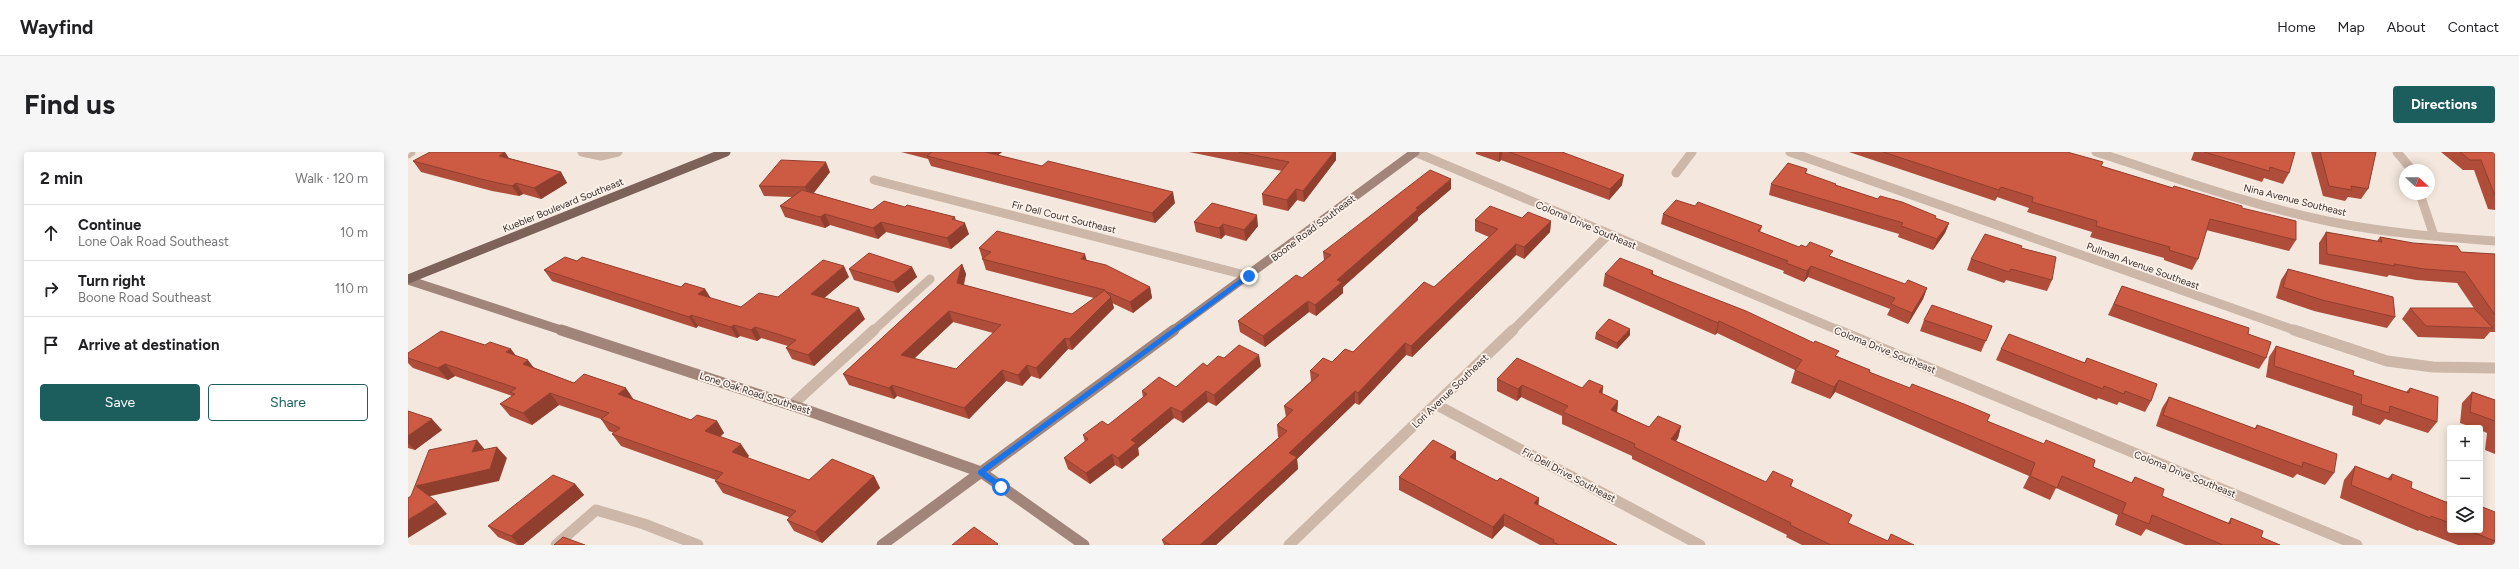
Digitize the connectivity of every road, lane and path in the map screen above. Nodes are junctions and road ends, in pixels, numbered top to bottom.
1 (411, 152) edge
2 (582, 152) edge
3 (726, 152) edge
4 (1415, 152) edge
5 (1692, 152) edge
6 (1790, 152) edge
7 (2096, 152) edge
8 (2397, 152) edge
9 (615, 153) edge
10 (408, 154) edge
11 (2407, 164) edge
12 (1676, 173) dead end
13 (874, 180) dead end
14 (2422, 200) edge
15 (1608, 235) junction
16 (2434, 236) junction
17 (2495, 242) edge
18 (1249, 276) junction
19 (930, 279) dead end
20 (408, 280) edge
21 (2495, 368) edge
22 (792, 405) junction
23 (1437, 405) junction
24 (981, 472) junction
25 (556, 545) edge
26 (698, 545) edge
27 (882, 545) edge
28 (1084, 545) edge
29 (1289, 545) edge
30 (1700, 545) edge
31 (2357, 545) edge

1 - 10 street
2 - 9 street
3 - 20 main road, Kuebler Boulevard Southeast
4 - 15 street, Coloma Drive Southeast
4 - 18 street, Boone Road Southeast
5 - 12 street
6 - 21 street, Pullman Avenue Southeast
7 - 16 street, Nina Avenue Southeast
8 - 11 street
13 - 18 street, Fir Dell Court Southeast
14 - 16 street
15 - 23 street, Lori Avenue Southeast
15 - 31 street, Coloma Drive Southeast
16 - 17 street, Nina Avenue Southeast
18 - 24 street, Boone Road Southeast
19 - 22 street
20 - 22 street, Lone Oak Road Southeast
22 - 24 street, Lone Oak Road Southeast
23 - 29 street, Lori Avenue Southeast
23 - 30 street, Fir Dell Drive Southeast
24 - 27 street, Boone Road Southeast
24 - 28 street, Lone Oak Road Southeast
25 - 26 street

